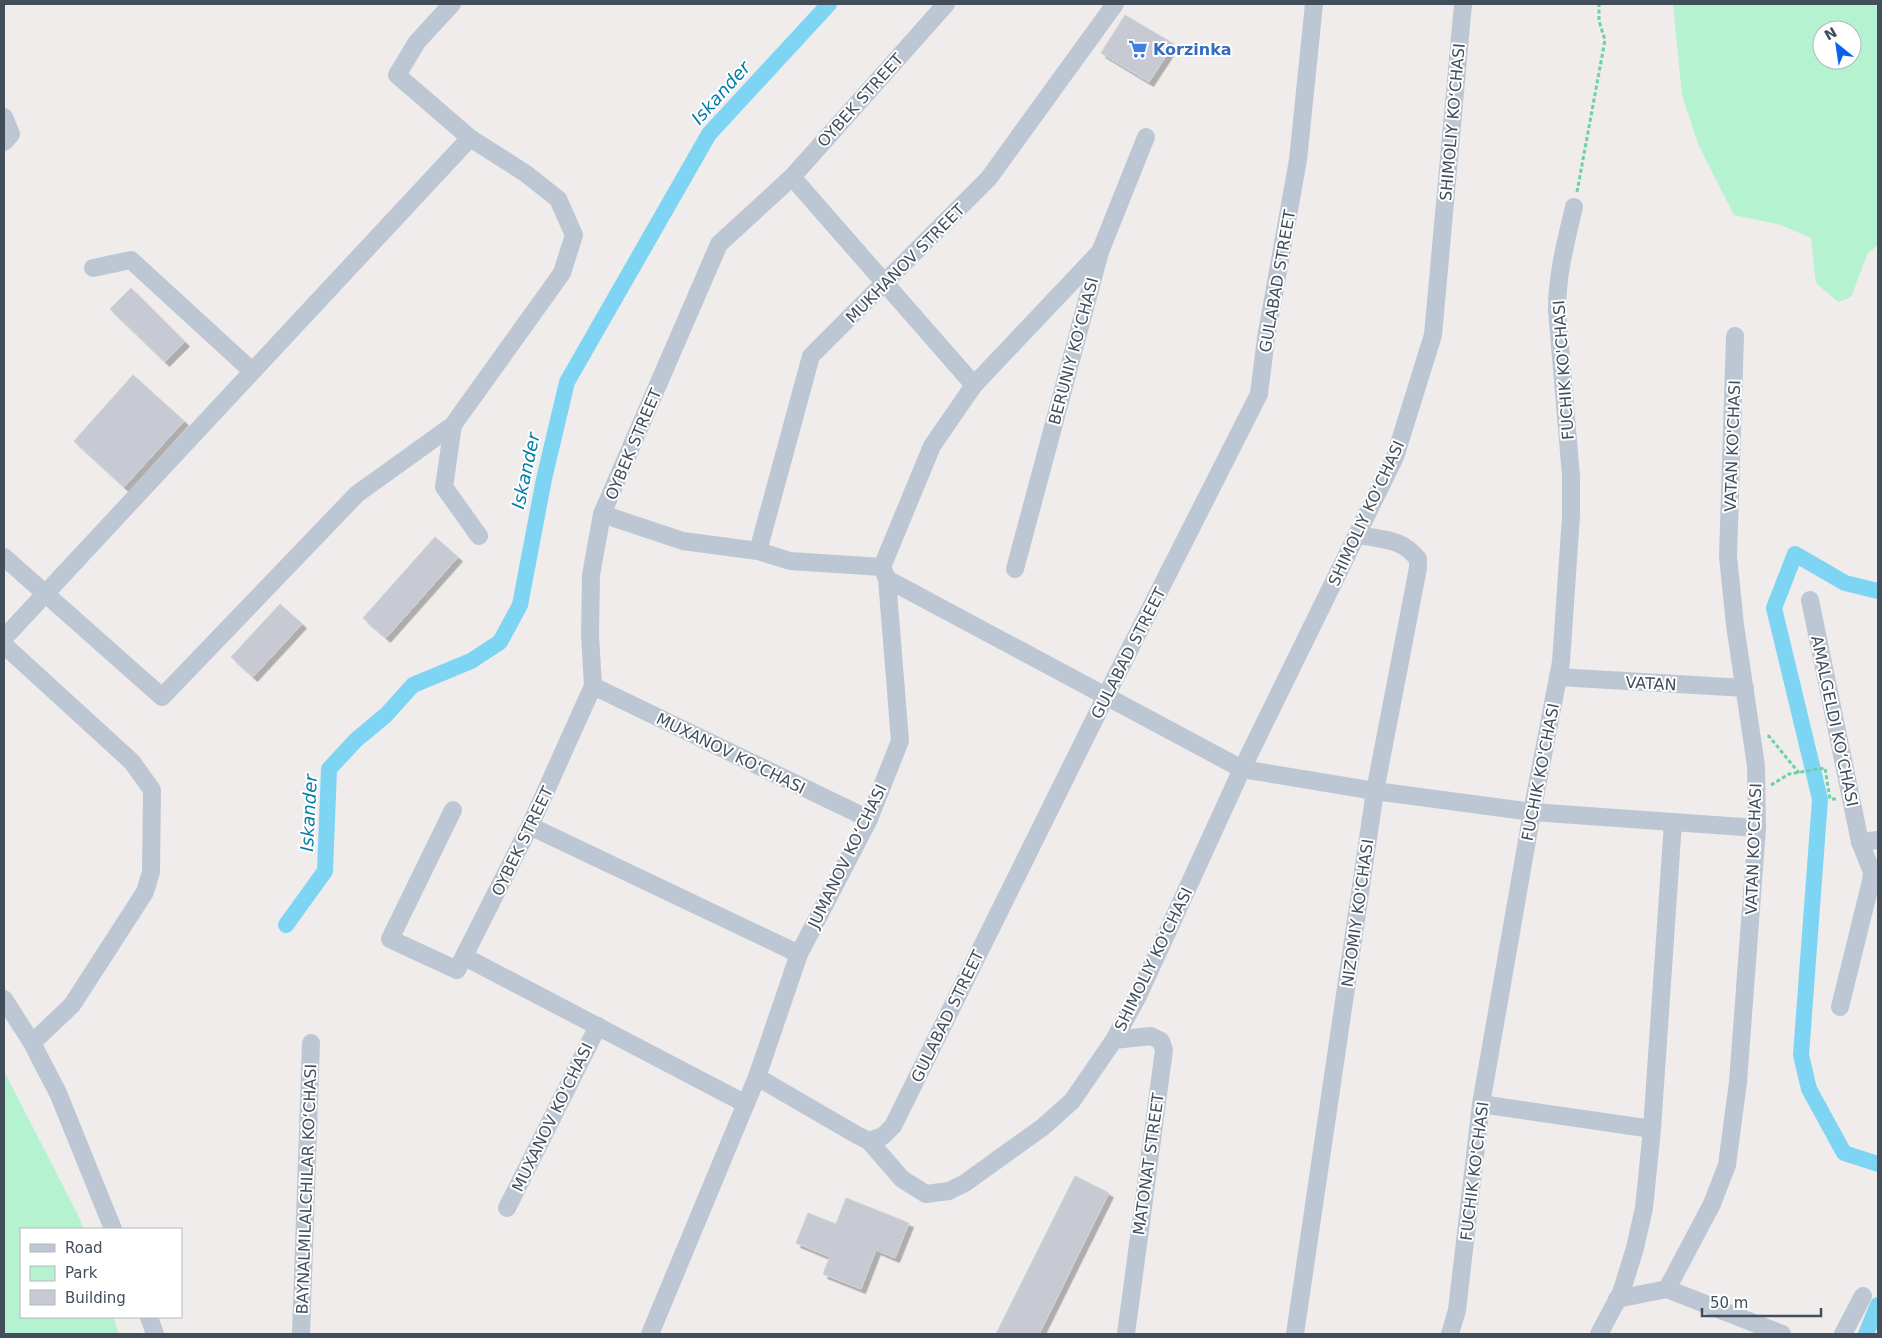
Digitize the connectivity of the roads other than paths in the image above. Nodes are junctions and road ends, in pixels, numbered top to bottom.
1 (452, 4) edge
2 (946, 4) edge
3 (1115, 4) edge
4 (1314, 4) edge
5 (1463, 4) edge
6 (4, 117) edge
7 (1146, 136) dead end
8 (470, 138) junction
9 (4, 142) edge
10 (792, 177) junction
11 (1574, 207) road end
12 (1100, 252) junction
13 (93, 268) dead end
14 (886, 282) junction
15 (1735, 336) dead end
16 (252, 371) junction
17 (974, 385) junction
18 (453, 424) junction
19 (602, 514) junction
20 (1358, 535) junction
21 (479, 536) dead end
22 (758, 551) junction
23 (4, 558) edge
24 (1015, 569) dead end
25 (885, 573) junction
26 (44, 594) junction
27 (1810, 600) dead end
28 (4, 638) edge
29 (4, 645) edge
30 (1558, 677) junction
31 (593, 686) junction
32 (1744, 688) junction
33 (1106, 696) junction
34 (1242, 768) junction
35 (1375, 791) junction
36 (453, 810) dead end
37 (1532, 812) junction
38 (869, 819) junction
39 (1673, 822) junction
40 (530, 826) junction
41 (1757, 828) junction
42 (1878, 840) edge
43 (1860, 842) junction
44 (799, 954) junction
45 (465, 957) junction
46 (4, 999) edge
47 (1840, 1007) dead end
48 (598, 1026) junction
49 (1114, 1040) junction
50 (32, 1043) junction
51 (311, 1043) dead end
52 (757, 1077) junction
53 (746, 1104) junction
54 (1481, 1104) junction
55 (1652, 1129) junction
56 (869, 1140) junction
57 (507, 1208) dead end
58 (113, 1228) edge
59 (1668, 1289) junction
60 (1863, 1296) dead end
61 (1617, 1299) junction
62 (149, 1318) edge
63 (155, 1334) edge
64 (301, 1334) edge
65 (650, 1334) edge
66 (1126, 1334) edge
67 (1295, 1334) edge
68 (1450, 1334) edge
69 (1599, 1334) edge
70 (1782, 1334) edge
71 (1843, 1334) edge

1 - 8 street
2 - 10 street, OYBEK STREET
3 - 14 street, MUKHANOV STREET
4 - 33 street, GULABAD STREET
5 - 20 street, SHIMOLIY KO‘CHASI
6 - 9 street
7 - 12 street, BERUNIY KO‘CHASI
8 - 16 street
8 - 18 street
10 - 14 street
10 - 19 street, OYBEK STREET
11 - 30 street, FUCHIK KO'CHASI
12 - 17 street, JUMANOV KO‘CHASI
12 - 24 street, BERUNIY KO‘CHASI
13 - 16 street
14 - 17 street
14 - 22 street, MUKHANOV STREET
15 - 32 street, VATAN KO'CHASI
16 - 26 street
17 - 25 street, JUMANOV KO‘CHASI
18 - 21 street
18 - 26 street
19 - 22 street
19 - 31 street, OYBEK STREET
20 - 34 street, SHIMOLIY KO‘CHASI
20 - 35 street, NIZOMIY KO'CHASI
22 - 25 street
23 - 26 street
25 - 33 street
25 - 38 street, JUMANOV KO‘CHASI
26 - 28 street
27 - 43 street, AMALGELDI KO‘CHASI
29 - 50 street
30 - 32 street, VATAN
30 - 37 street, FUCHIK KO'CHASI
31 - 38 street, MUXANOV KO'CHASI
31 - 40 street, OYBEK STREET
32 - 41 street, VATAN KO'CHASI
33 - 34 street
33 - 56 street, GULABAD STREET
34 - 35 street
34 - 49 street, SHIMOLIY KO'CHASI
35 - 37 street
35 - 67 street, NIZOMIY KO'CHASI
36 - 45 street
37 - 39 street
37 - 54 street, FUCHIK KO'CHASI
38 - 44 street, JUMANOV KO‘CHASI
39 - 41 street
39 - 55 street
40 - 44 street
40 - 45 street, OYBEK STREET
41 - 59 street, VATAN KO'CHASI
42 - 43 street
43 - 47 street, AMALGELDI KO‘CHASI
44 - 52 street, JUMANOV KO‘CHASI
45 - 48 street, MUXANOV KO'CHASI
46 - 50 street
48 - 53 street, MUXANOV KO'CHASI
48 - 57 street, MUXANOV KO'CHASI
49 - 56 street, SHIMOLIY KO'CHASI
49 - 66 street, MATONAT STREET
50 - 58 street
51 - 64 street, BAYNALMILALCHILAR KO‘CHASI
52 - 53 street, JUMANOV KO‘CHASI
52 - 56 street
53 - 65 street, JUMANOV KO‘CHASI
54 - 55 street
54 - 68 street, FUCHIK KO'CHASI
55 - 61 street
59 - 61 street
59 - 70 street
60 - 71 street
61 - 69 street
62 - 63 street

